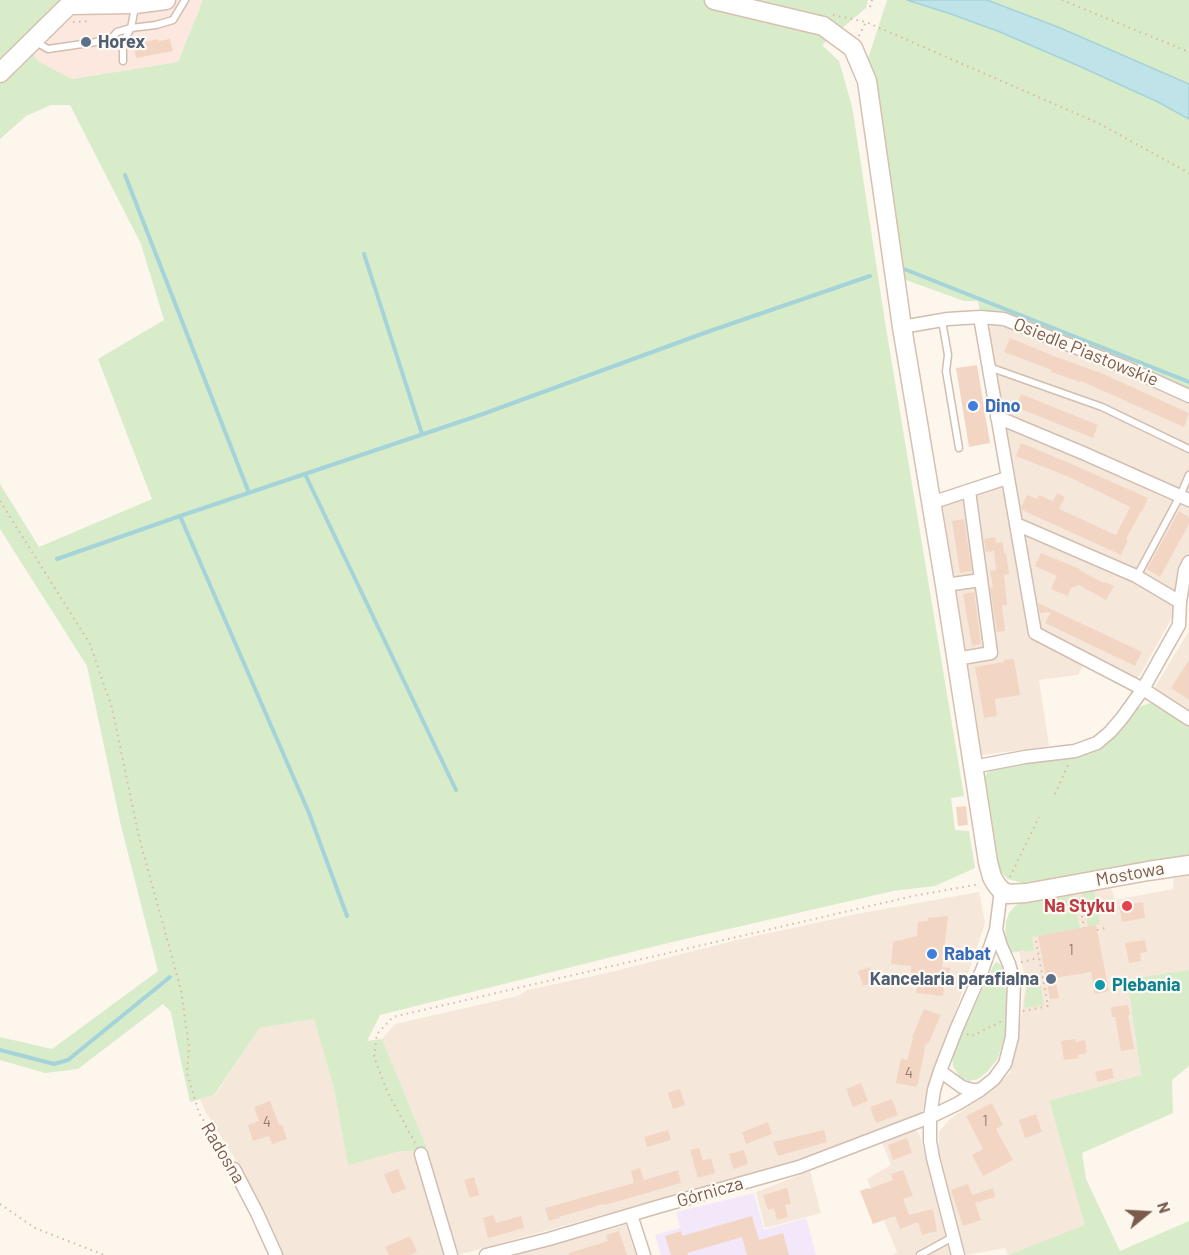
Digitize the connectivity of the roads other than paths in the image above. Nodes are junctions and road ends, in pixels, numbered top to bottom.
1 (166, 0) edge
2 (185, 0) edge
3 (714, 0) edge
4 (70, 3) edge
5 (135, 4) junction
6 (131, 28) junction
7 (33, 41) junction
8 (123, 61) dead end
9 (0, 73) edge
10 (980, 317) junction
11 (942, 320) junction
12 (902, 327) junction
13 (988, 366) junction
14 (1189, 396) edge
15 (997, 417) junction
16 (959, 448) dead end
17 (1189, 449) edge
18 (1189, 475) edge
19 (1007, 478) junction
20 (969, 491) junction
21 (1184, 498) edge
22 (931, 503) junction
23 (1016, 524) junction
24 (1189, 562) edge
25 (1136, 576) junction
26 (981, 580) junction
27 (945, 585) junction
28 (1180, 602) junction
29 (956, 659) junction
30 (1143, 688) junction
31 (1189, 719) edge
32 (974, 766) junction
33 (1189, 865) edge
34 (1001, 884) junction
35 (996, 930) junction
36 (939, 1071) junction
37 (980, 1090) junction
38 (930, 1117) junction
39 (421, 1154) road end
40 (234, 1169) road end
41 (631, 1215) junction
42 (953, 1237) junction
43 (276, 1255) edge
44 (451, 1255) edge
45 (486, 1255) edge
46 (644, 1255) edge
47 (920, 1255) edge
48 (958, 1255) edge

1 - 5 street
2 - 6 lane
3 - 12 street
4 - 5 street
4 - 7 street
5 - 6 lane
6 - 7 lane
6 - 8 lane
7 - 9 street
10 - 11 street, Osiedle Piastowskie
10 - 13 street
10 - 14 street, Osiedle Piastowskie
11 - 12 street, Osiedle Piastowskie
11 - 16 lane
12 - 22 street
13 - 15 street
13 - 17 lane
15 - 19 street
15 - 21 street
18 - 21 lane
19 - 20 street
19 - 23 street
20 - 22 street
20 - 26 street
21 - 25 lane
22 - 27 street
23 - 25 street
23 - 30 street
24 - 28 street
25 - 28 street
26 - 27 street
26 - 29 street
27 - 29 street
28 - 30 street
29 - 32 street
30 - 31 street
30 - 32 street
32 - 34 street
33 - 34 street, Mostowa
34 - 35 street
35 - 36 street
35 - 37 street, Górnicza
36 - 37 street
36 - 38 street
37 - 38 street, Górnicza
38 - 41 street, Górnicza
38 - 42 street
39 - 44 street
40 - 43 street, Radosna
41 - 45 street, Górnicza
41 - 46 street
42 - 47 lane
42 - 48 street

